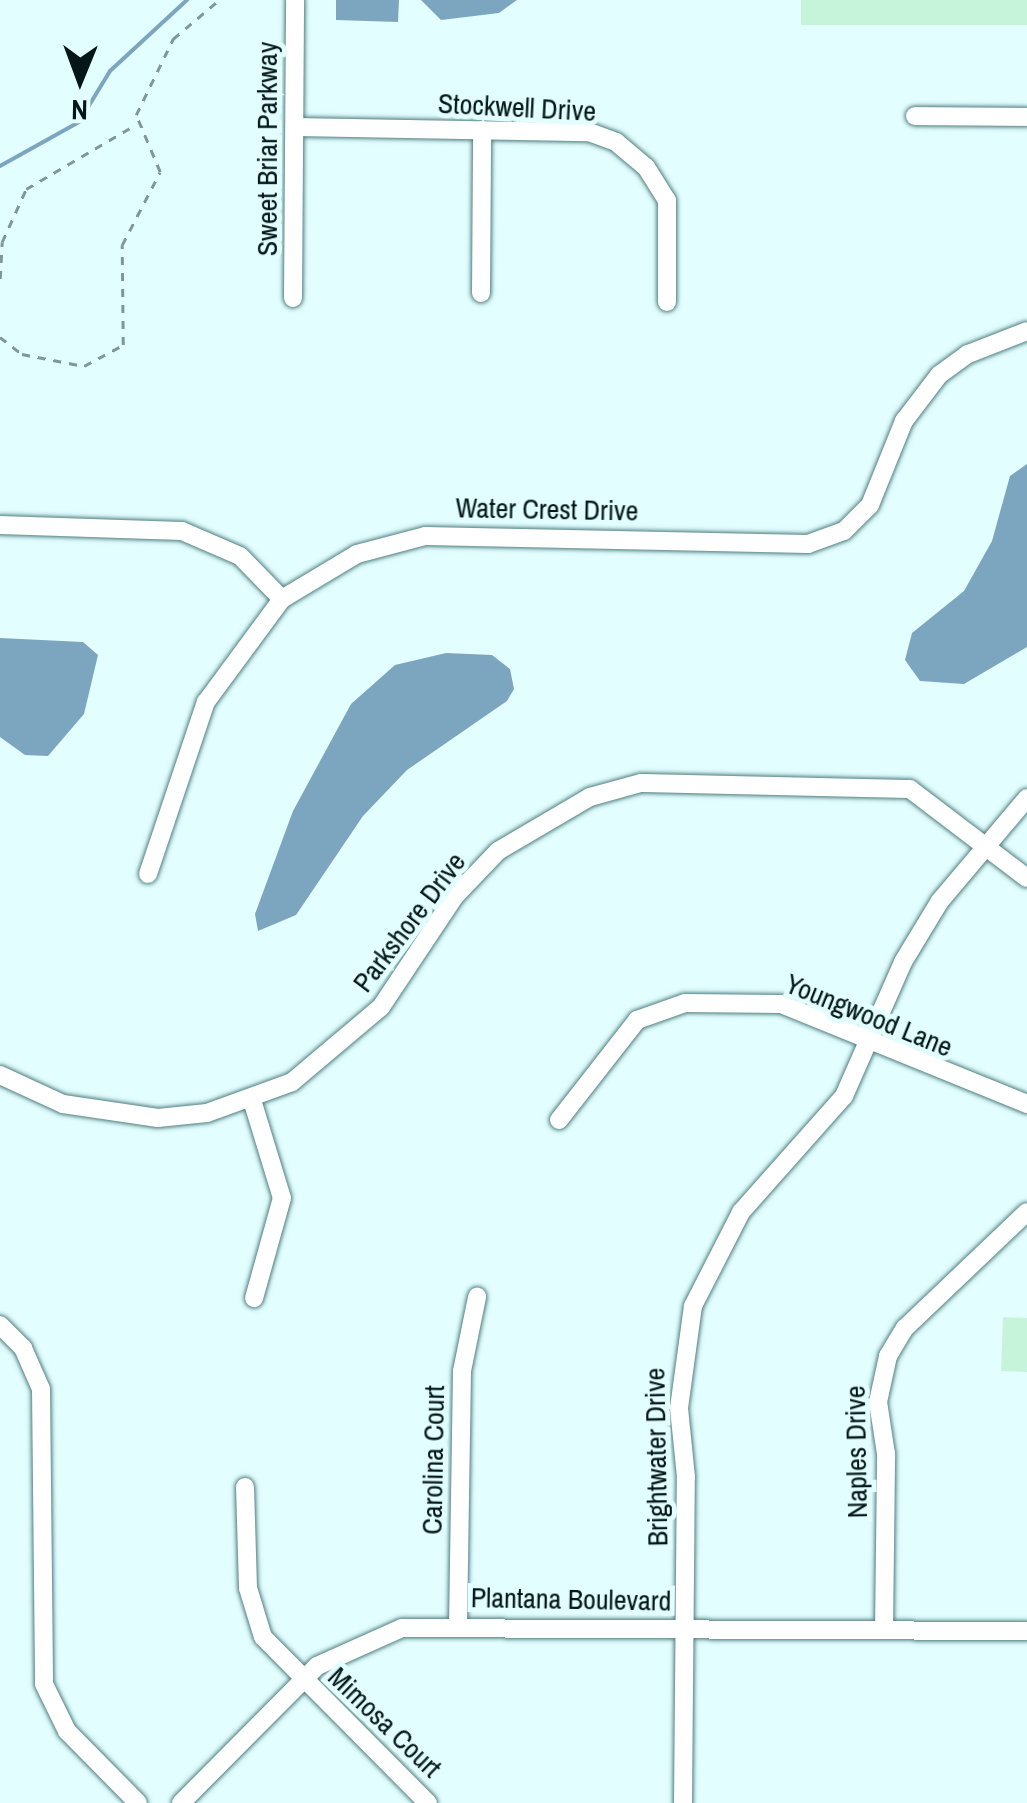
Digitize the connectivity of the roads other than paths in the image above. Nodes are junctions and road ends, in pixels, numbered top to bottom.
1 (295, 0) edge
2 (915, 116) dead end
3 (1027, 117) edge
4 (296, 127) junction
5 (482, 130) junction
6 (481, 293) dead end
7 (293, 298) dead end
8 (667, 302) dead end
9 (1027, 331) edge
10 (0, 525) edge
11 (282, 599) junction
12 (1027, 798) edge
13 (989, 846) junction
14 (148, 874) dead end
15 (1027, 878) edge
16 (871, 1044) junction
17 (0, 1076) edge
18 (252, 1100) junction
19 (1027, 1104) edge
20 (559, 1120) dead end
21 (1027, 1212) edge
22 (477, 1296) dead end
23 (254, 1298) dead end
24 (0, 1324) edge
25 (245, 1488) dead end
26 (458, 1626) junction
27 (684, 1628) junction
28 (884, 1629) junction
29 (1027, 1631) edge
30 (302, 1680) junction
31 (138, 1803) edge
32 (182, 1803) edge
33 (428, 1803) edge
34 (683, 1803) edge

1 - 4 street, Sweet Briar Parkway
2 - 3 street
4 - 5 street, Stockwell Drive
4 - 7 street, Sweet Briar Parkway
5 - 6 street
5 - 8 street, Stockwell Drive
9 - 11 street, Water Crest Drive
10 - 11 street
11 - 14 street
12 - 13 street, Brightwater Drive
13 - 15 street, Parkshore Drive
13 - 16 street, Brightwater Drive
13 - 18 street, Parkshore Drive
16 - 19 street, Youngwood Lane
16 - 20 street, Youngwood Lane
16 - 27 street, Brightwater Drive
17 - 18 street, Parkshore Drive
18 - 23 street
21 - 28 street, Naples Drive
22 - 26 street, Carolina Court
24 - 31 street
25 - 30 street, Mimosa Court
26 - 27 street, Plantana Boulevard
26 - 30 street, Plantana Boulevard
27 - 28 street, Plantana Boulevard
27 - 34 street, Brightwater Drive
28 - 29 street, Plantana Boulevard
30 - 32 street, Plantana Boulevard
30 - 33 street, Mimosa Court

